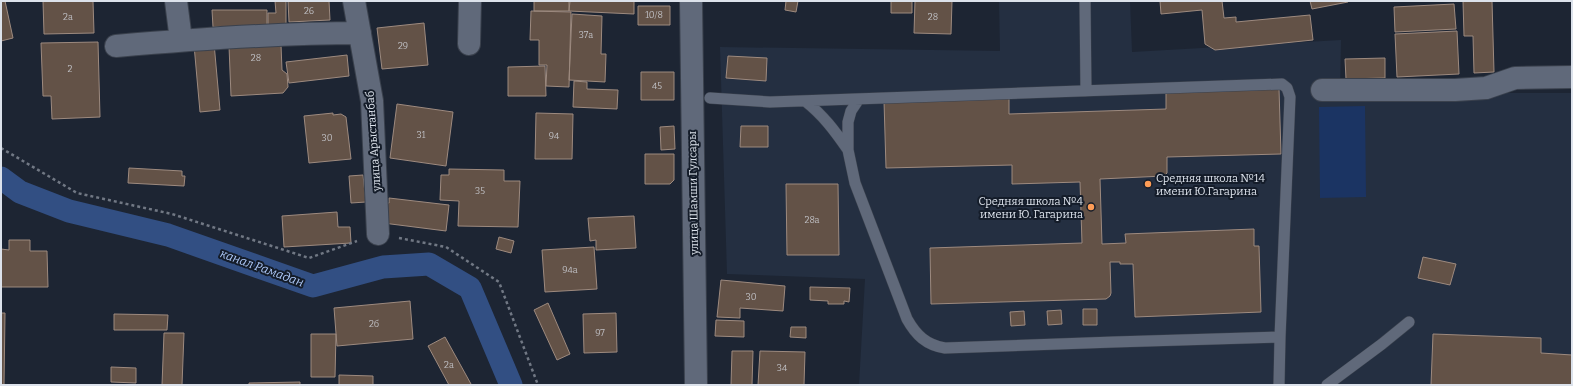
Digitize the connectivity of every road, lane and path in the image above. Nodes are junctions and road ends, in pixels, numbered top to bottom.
1 (176, 1) edge
2 (354, 1) edge
3 (470, 1) edge
4 (691, 1) edge
5 (1085, 1) edge
6 (360, 33) junction
7 (181, 40) junction
8 (469, 44) dead end
9 (116, 46) dead end
10 (1572, 77) edge
11 (1322, 90) dead end
12 (1086, 91) junction
13 (701, 98) junction
14 (859, 99) junction
15 (805, 101) junction
16 (1, 148) edge
17 (848, 150) junction
18 (378, 234) junction
19 (1409, 322) dead end
20 (1280, 337) junction
21 (538, 385) edge
22 (696, 385) edge
23 (1279, 385) edge
24 (1327, 385) edge

1 - 7 street
2 - 6 street, улица Арыстанбаб
3 - 8 street
4 - 13 street, улица Шамши Гулсары
5 - 12 lane
6 - 7 street
6 - 18 street, улица Арыстанбаб
7 - 9 street
10 - 11 street
12 - 14 lane
12 - 20 lane
13 - 15 lane
13 - 22 street, улица Шамши Гулсары
14 - 15 lane
14 - 17 lane
15 - 17 lane
16 - 18 path
17 - 20 lane
18 - 21 path
19 - 24 lane
20 - 23 lane

